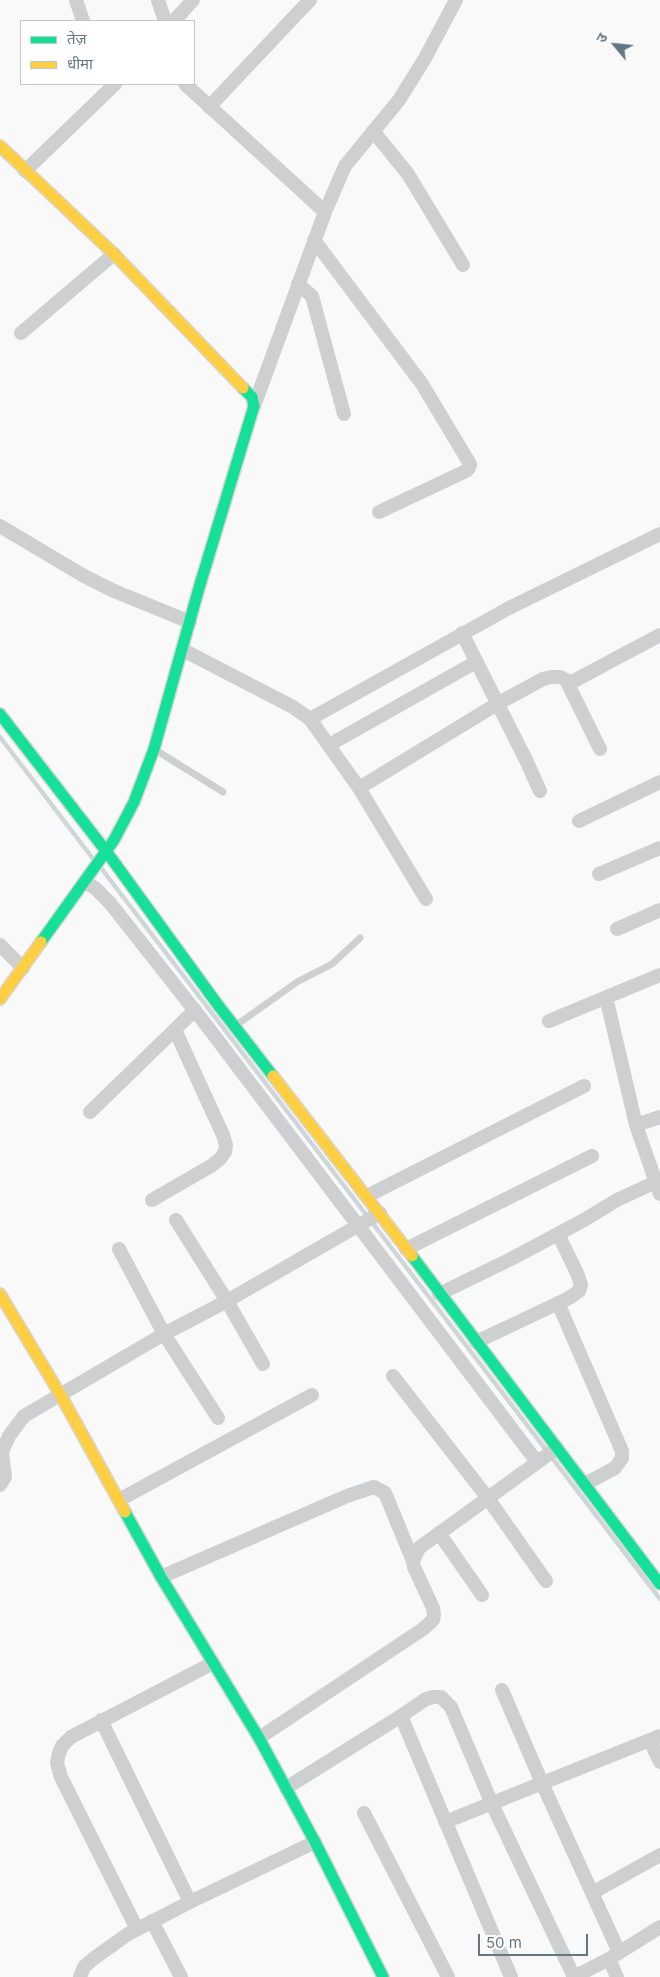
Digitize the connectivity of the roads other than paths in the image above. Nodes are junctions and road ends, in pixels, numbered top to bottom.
1 (76, 0) edge
2 (158, 0) edge
3 (193, 0) edge
4 (310, 0) edge
5 (456, 0) edge
6 (83, 20) edge
7 (165, 20) edge
8 (175, 20) edge
9 (186, 85) edge
10 (109, 86) edge
11 (210, 107) junction
12 (373, 131) junction
13 (0, 146) edge
14 (25, 171) junction
15 (324, 212) junction
16 (314, 240) junction
17 (114, 254) junction
18 (463, 265) dead end
19 (298, 284) junction
20 (21, 333) dead end
21 (254, 406) junction
22 (344, 414) dead end
23 (379, 512) dead end
24 (0, 526) edge
25 (660, 534) edge
26 (190, 622) junction
27 (462, 633) junction
28 (660, 635) edge
29 (182, 650) junction
30 (476, 662) junction
31 (568, 684) junction
32 (496, 704) junction
33 (0, 714) edge
34 (310, 719) junction
35 (330, 745) junction
36 (154, 749) junction
37 (600, 750) dead end
38 (660, 782) edge
39 (359, 788) junction
40 (540, 791) dead end
41 (223, 792) dead end
42 (579, 821) dead end
43 (660, 848) edge
44 (103, 856) junction
45 (600, 874) dead end
46 (87, 879) junction
47 (426, 899) dead end
48 (660, 910) edge
49 (618, 929) dead end
50 (360, 938) dead end
51 (0, 945) edge
52 (23, 968) junction
53 (660, 975) edge
54 (606, 997) junction
55 (0, 999) edge
56 (195, 1010) junction
57 (549, 1021) dead end
58 (235, 1027) junction
59 (175, 1030) junction
60 (584, 1086) dead end
61 (90, 1112) dead end
62 (660, 1117) edge
63 (636, 1125) junction
64 (592, 1156) dead end
65 (658, 1185) edge
66 (367, 1196) junction
67 (152, 1200) dead end
68 (369, 1219) junction
69 (176, 1220) dead end
70 (558, 1234) junction
71 (120, 1249) dead end
72 (406, 1249) junction
73 (0, 1294) edge
74 (439, 1294) junction
75 (227, 1301) junction
76 (558, 1303) junction
77 (164, 1334) junction
78 (476, 1342) junction
79 (263, 1364) dead end
80 (394, 1376) dead end
81 (60, 1394) junction
82 (312, 1395) dead end
83 (218, 1418) dead end
84 (547, 1455) junction
85 (584, 1484) junction
86 (0, 1485) edge
87 (487, 1498) junction
88 (119, 1500) junction
89 (439, 1533) junction
90 (413, 1561) junction
91 (161, 1577) junction
92 (546, 1581) dead end
93 (660, 1584) edge
94 (482, 1595) dead end
95 (213, 1663) junction
96 (502, 1690) dead end
97 (401, 1716) junction
98 (101, 1720) junction
99 (259, 1738) junction
100 (655, 1738) edge
101 (660, 1762) edge
102 (542, 1782) junction
103 (286, 1788) junction
104 (492, 1804) junction
105 (364, 1813) dead end
106 (445, 1822) junction
107 (315, 1842) junction
108 (660, 1855) edge
109 (592, 1893) junction
110 (190, 1902) junction
111 (152, 1921) junction
112 (137, 1929) junction
113 (659, 1932) edge
114 (614, 1956) junction
115 (80, 1977) edge
116 (182, 1977) edge
117 (383, 1977) edge
118 (448, 1977) edge
119 (511, 1977) edge
120 (574, 1977) edge
121 (617, 1977) edge

1 - 6 street
2 - 7 street
3 - 8 street
4 - 11 street
5 - 12 street
9 - 11 street
10 - 14 street
11 - 15 street
12 - 15 street
12 - 18 street
13 - 14 street
14 - 17 street
15 - 16 street
16 - 19 street
16 - 23 street
17 - 20 street
17 - 21 street
19 - 21 street
19 - 22 street
21 - 26 street
24 - 26 street
25 - 27 street
26 - 29 street
27 - 30 street
27 - 34 street
28 - 31 street
29 - 34 street
29 - 36 street
30 - 32 street
30 - 35 street
31 - 32 street
31 - 37 street
32 - 39 street
32 - 40 street
33 - 44 street
34 - 35 street
35 - 39 street
36 - 41 lane
36 - 44 street
38 - 42 street
39 - 47 street
43 - 45 street
44 - 46 street
44 - 58 street
46 - 52 street
46 - 56 street
48 - 49 street
50 - 58 lane
51 - 52 street
52 - 55 street
53 - 54 street
54 - 57 street
54 - 63 street
56 - 59 street
56 - 68 street
58 - 66 street
59 - 61 street
59 - 67 street
60 - 66 street
62 - 63 street
63 - 65 street
64 - 72 street
65 - 70 street
66 - 68 street
68 - 72 street
68 - 75 street
68 - 84 street
69 - 75 street
70 - 74 street
70 - 76 street
71 - 77 street
72 - 74 street
73 - 81 street
74 - 78 street
75 - 77 street
75 - 79 street
76 - 78 street
76 - 85 street
77 - 81 street
77 - 83 street
78 - 84 street
80 - 87 street
81 - 86 street
81 - 88 street
82 - 88 street
84 - 85 street
84 - 87 street
85 - 93 street
87 - 89 street
87 - 92 street
88 - 91 street
89 - 90 street
89 - 94 street
90 - 91 street
90 - 99 street
91 - 95 street
95 - 98 street
95 - 99 street
96 - 102 street
97 - 103 street
97 - 104 street
97 - 106 street
98 - 110 street
98 - 112 street
99 - 103 street
100 - 101 street
100 - 102 street
102 - 104 street
102 - 109 street
103 - 107 street
104 - 106 street
104 - 120 street
105 - 118 street
106 - 119 street
107 - 110 street
107 - 117 street
108 - 109 street
109 - 114 street
110 - 111 street
111 - 112 street
111 - 116 street
112 - 115 street
113 - 114 street
114 - 120 street
114 - 121 street

